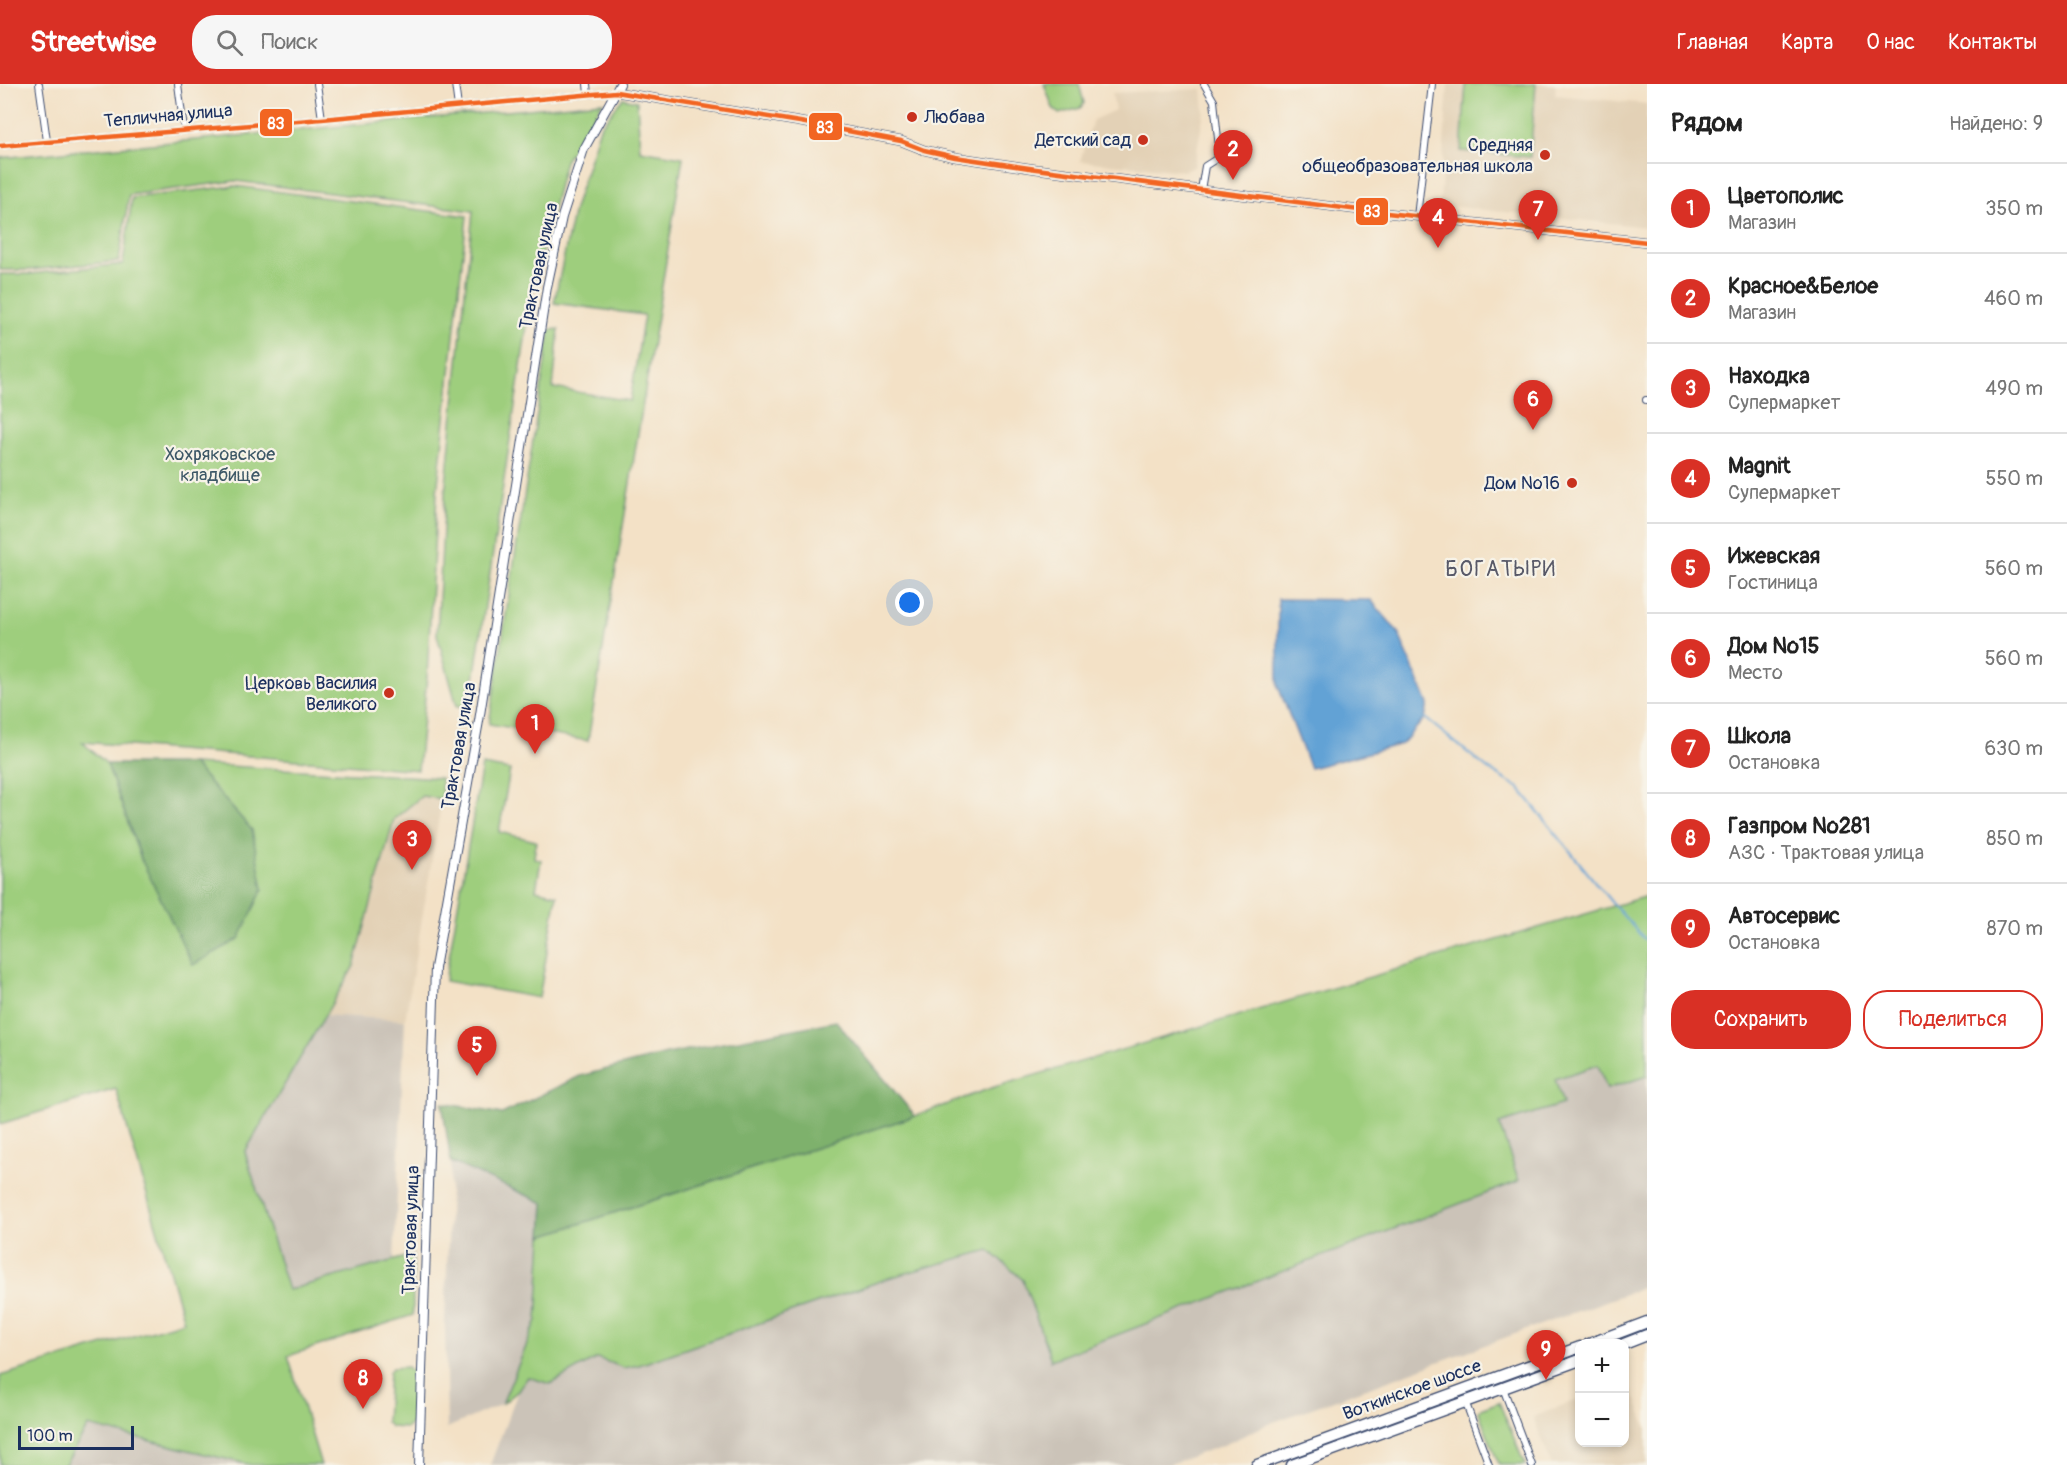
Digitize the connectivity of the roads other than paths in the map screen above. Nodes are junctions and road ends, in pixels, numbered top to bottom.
1 (39, 84) edge
2 (178, 84) edge
3 (317, 84) edge
4 (455, 84) edge
5 (587, 84) edge
6 (1204, 84) edge
7 (1432, 84) edge
8 (618, 88) edge
9 (588, 94) junction
10 (458, 107) junction
11 (321, 119) junction
12 (184, 130) junction
13 (47, 141) junction
14 (0, 146) edge
15 (1201, 190) junction
16 (1417, 217) junction
17 (1647, 242) edge
18 (1647, 1322) edge
19 (1647, 1335) edge
20 (1601, 1339) edge
21 (1629, 1342) edge
22 (1575, 1349) edge
23 (1575, 1362) edge
24 (1503, 1388) junction
25 (1465, 1401) junction
26 (419, 1465) edge
27 (1257, 1465) edge
28 (1292, 1465) edge
29 (1489, 1465) edge
30 (1532, 1465) edge

1 - 13 street
2 - 12 street
3 - 11 street
4 - 10 street
5 - 9 street
6 - 15 street
7 - 16 street
8 - 9 street, Тепличная улица
8 - 15 street, Тепличная улица
8 - 26 street, Трактовая улица
9 - 10 street, Тепличная улица
10 - 11 street, Тепличная улица
11 - 12 street, Тепличная улица
12 - 13 street, Тепличная улица
13 - 14 street, Тепличная улица
15 - 16 street, Тепличная улица
16 - 17 street, Тепличная улица
18 - 20 main road
19 - 21 main road
22 - 27 main road, Воткинское шоссе
23 - 24 main road, Воткинское шоссе
24 - 25 main road, Воткинское шоссе
24 - 30 street
25 - 28 main road, Воткинское шоссе
25 - 29 street

